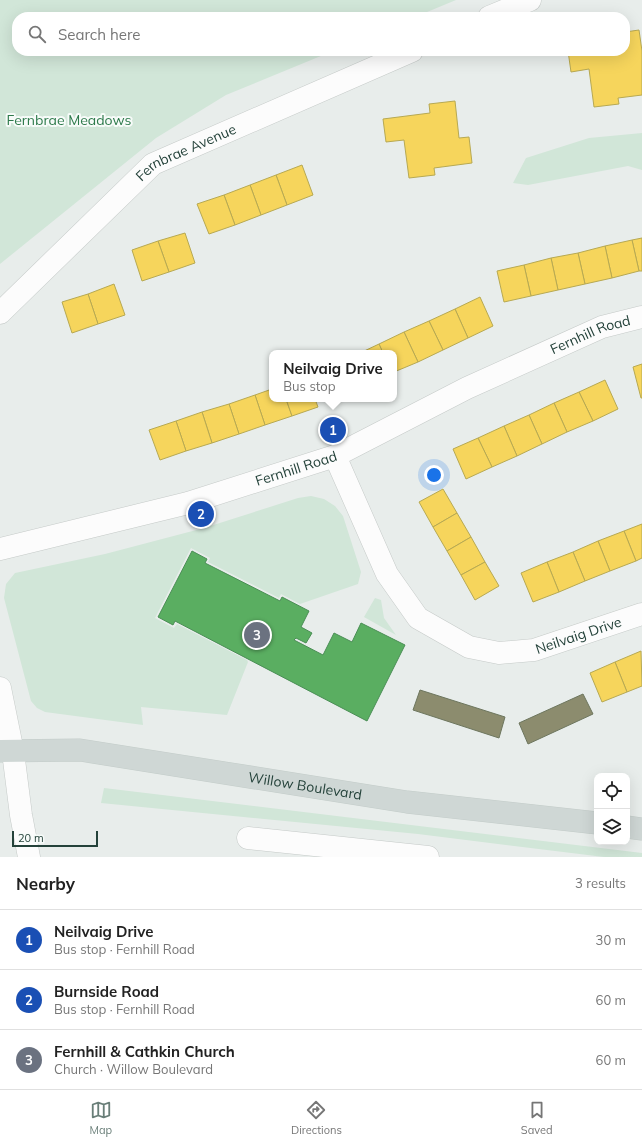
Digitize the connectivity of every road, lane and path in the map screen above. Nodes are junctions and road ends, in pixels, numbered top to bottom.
1 (530, 0) edge
2 (501, 12) edge
3 (401, 56) edge
4 (0, 313) edge
5 (642, 317) edge
6 (335, 456) junction
7 (0, 549) edge
8 (642, 614) edge
9 (0, 688) edge
10 (7, 752) edge
11 (594, 823) edge
12 (630, 827) edge
13 (642, 828) edge
14 (248, 838) dead end
15 (374, 854) edge
16 (30, 857) edge
17 (428, 857) edge

1 - 2 street
3 - 4 street, Fernbrae Avenue
5 - 6 street, Fernhill Road
6 - 7 street, Fernhill Road
6 - 8 street, Neilvaig Drive
9 - 10 street
10 - 11 main road, Willow Boulevard
10 - 16 street
12 - 13 main road
14 - 15 street
15 - 17 street

